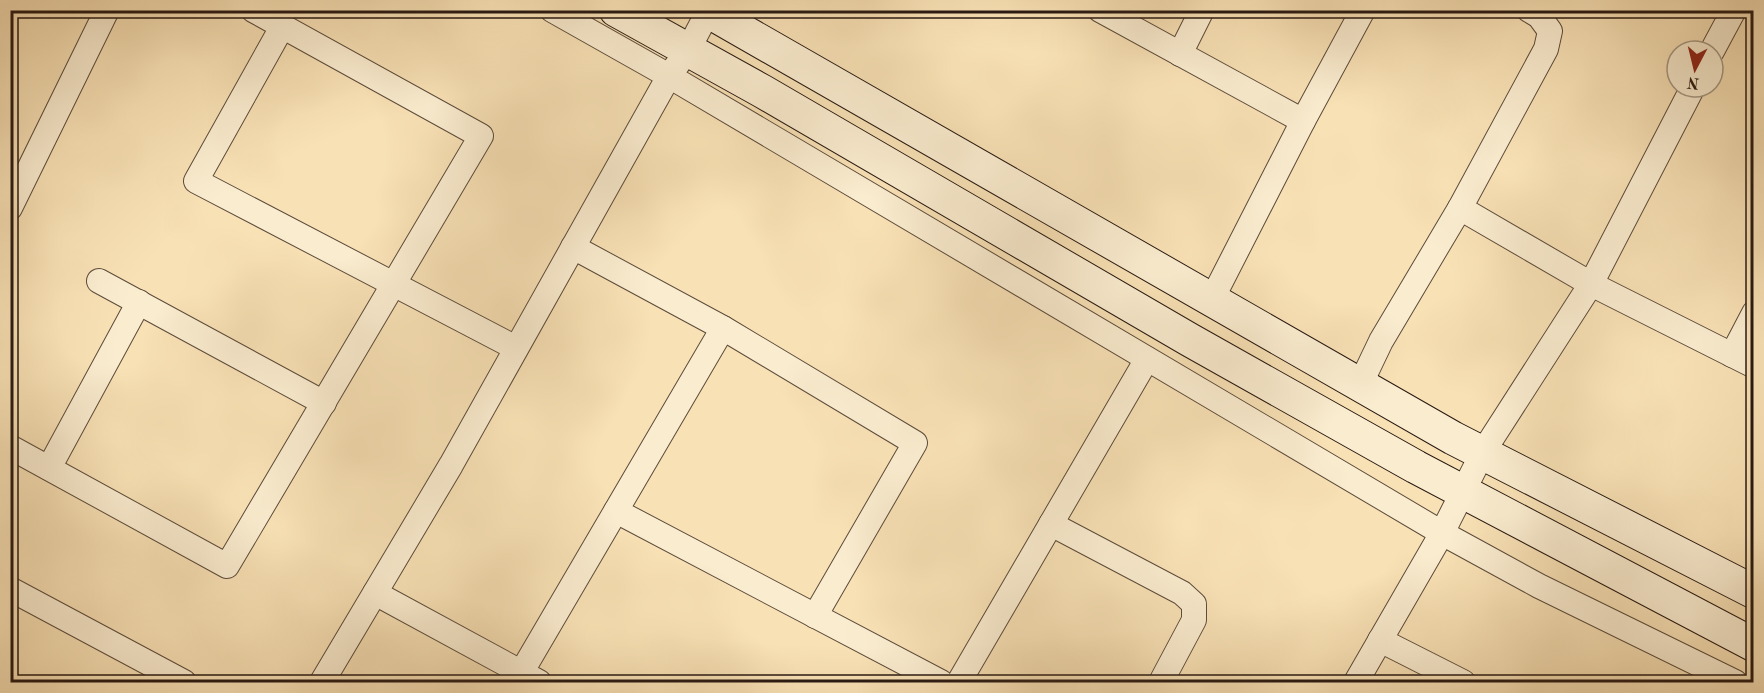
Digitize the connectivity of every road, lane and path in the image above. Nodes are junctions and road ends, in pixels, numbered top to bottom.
1 (107, 10) edge
2 (253, 10) edge
3 (552, 10) edge
4 (616, 10) edge
5 (1100, 10) edge
6 (1202, 10) edge
7 (1363, 10) edge
8 (1529, 10) edge
9 (1734, 10) edge
10 (708, 11) edge
11 (282, 27) junction
12 (1718, 39) edge
13 (688, 50) junction
14 (1180, 54) junction
15 (669, 76) junction
16 (1687, 99) edge
17 (1303, 121) junction
18 (10, 208) edge
19 (1460, 208) junction
20 (573, 246) junction
21 (99, 281) dead end
22 (1591, 284) junction
23 (394, 285) junction
24 (1211, 301) junction
25 (139, 302) junction
26 (1754, 313) edge
27 (723, 328) junction
28 (516, 348) junction
29 (1732, 355) junction
30 (1147, 359) junction
31 (1754, 366) edge
32 (1360, 385) junction
33 (324, 403) junction
34 (10, 447) edge
35 (1484, 452) junction
36 (49, 468) junction
37 (1463, 492) junction
38 (616, 511) junction
39 (1051, 525) junction
40 (1442, 533) junction
41 (10, 589) edge
42 (1754, 592) edge
43 (375, 593) junction
44 (815, 616) junction
45 (1380, 640) junction
46 (1754, 645) edge
47 (530, 678) edge
48 (1449, 680) edge
49 (184, 682) edge
50 (322, 682) edge
51 (941, 682) edge
52 (959, 682) edge
53 (1161, 682) edge
54 (1356, 682) edge
55 (1735, 682) edge

1 - 18 street
2 - 11 street
3 - 15 street
4 - 13 street
5 - 14 street
6 - 14 street
7 - 17 street
8 - 19 street
9 - 12 street
10 - 13 street
10 - 24 street
11 - 23 street
11 - 23 street
13 - 15 street
13 - 37 street
14 - 17 street
15 - 20 street
15 - 30 street
16 - 22 street
17 - 24 street
19 - 22 street
19 - 32 street
20 - 27 street
20 - 28 street
21 - 25 street
22 - 29 street
22 - 35 street
23 - 28 street
23 - 33 street
24 - 32 street
25 - 33 street
25 - 36 street
26 - 29 street
27 - 38 street
27 - 44 street
28 - 43 street
29 - 31 street
30 - 39 street
30 - 40 street
32 - 35 street
33 - 36 street
34 - 36 street
35 - 37 street
35 - 42 street
37 - 40 street
37 - 46 street
38 - 44 street
38 - 47 street
39 - 52 street
39 - 53 street
40 - 45 street
40 - 55 street
41 - 49 street
43 - 47 street
43 - 50 street
44 - 51 street
45 - 48 street
45 - 54 street

